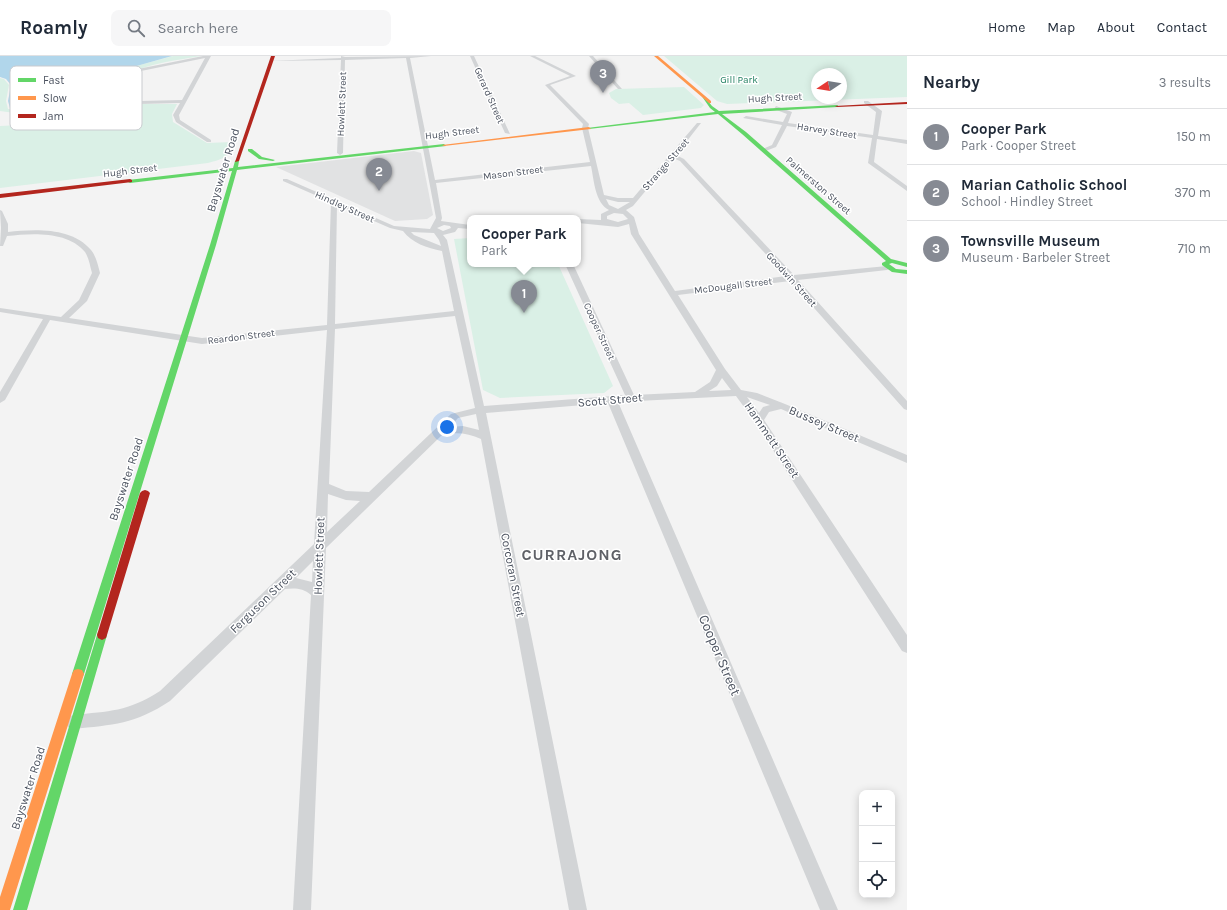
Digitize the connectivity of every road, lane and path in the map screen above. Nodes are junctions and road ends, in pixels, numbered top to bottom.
1 (209, 56) edge
2 (408, 56) edge
3 (429, 56) edge
4 (472, 56) edge
5 (532, 56) edge
6 (591, 56) edge
7 (656, 56) edge
8 (343, 57) edge
9 (274, 58) edge
10 (142, 70) edge
11 (620, 88) dead end
12 (182, 101) junction
13 (907, 102) edge
14 (142, 103) edge
15 (868, 103) junction
16 (776, 108) junction
17 (718, 111) junction
18 (746, 118) dead end
19 (700, 124) dead end
20 (785, 124) junction
21 (585, 126) junction
22 (508, 133) junction
23 (876, 138) junction
24 (209, 141) dead end
25 (907, 142) edge
26 (424, 144) junction
27 (245, 150) junction
28 (762, 150) junction
29 (340, 152) junction
30 (673, 156) junction
31 (272, 162) junction
32 (594, 164) junction
33 (246, 165) junction
34 (235, 167) junction
35 (202, 170) junction
36 (285, 180) dead end
37 (241, 182) junction
38 (432, 182) junction
39 (230, 185) junction
40 (907, 189) edge
41 (0, 192) edge
42 (0, 196) edge
43 (601, 196) junction
44 (334, 201) junction
45 (633, 202) junction
46 (605, 211) junction
47 (618, 211) junction
48 (0, 212) edge
49 (358, 212) junction
50 (334, 214) junction
51 (632, 218) junction
52 (588, 220) junction
53 (581, 221) edge
54 (610, 223) junction
55 (619, 224) junction
56 (467, 227) edge
57 (408, 229) junction
58 (443, 230) junction
59 (5, 234) junction
60 (635, 234) junction
61 (0, 244) edge
62 (888, 265) junction
63 (907, 265) edge
64 (570, 267) edge
65 (907, 273) edge
66 (792, 278) junction
67 (674, 293) junction
68 (0, 310) edge
69 (459, 313) junction
70 (48, 317) junction
71 (63, 319) junction
72 (331, 326) junction
73 (187, 338) junction
74 (721, 370) junction
75 (740, 393) junction
76 (698, 394) junction
77 (631, 398) junction
78 (0, 400) edge
79 (612, 400) junction
80 (782, 406) junction
81 (907, 407) edge
82 (480, 410) junction
83 (759, 420) junction
84 (438, 432) junction
85 (486, 437) junction
86 (907, 459) edge
87 (322, 485) junction
88 (372, 496) junction
89 (319, 548) junction
90 (280, 584) junction
91 (318, 593) junction
92 (907, 647) edge
93 (77, 721) junction
94 (62, 723) junction
95 (3, 910) edge
96 (20, 910) edge
97 (302, 910) edge
98 (578, 910) edge
99 (829, 910) edge

1 - 10 street
1 - 12 street
2 - 3 street
2 - 8 street
2 - 26 street, Corcoran Street
4 - 22 street, Gerard Street
5 - 21 street
6 - 11 street
7 - 17 main road, Palmerston Street
8 - 9 street
8 - 29 street, Howlett Street
9 - 27 main road, Bayswater Road
12 - 14 street
12 - 24 street
13 - 15 main road, Hugh Street
15 - 16 main road, Hugh Street
15 - 17 main road, Hugh Street
15 - 23 street
16 - 17 main road, Hugh Street
16 - 20 street
17 - 21 main road, Hugh Street
17 - 21 main road, Hugh Street
17 - 28 main road, Palmerston Street
18 - 20 street, Harvey Street
19 - 30 street, Strange Street
20 - 23 street, Harvey Street
20 - 28 street
21 - 22 main road, Hugh Street
21 - 26 main road, Hugh Street
21 - 32 street
22 - 26 main road, Hugh Street
23 - 25 street, Harvey Street
23 - 40 street
26 - 29 main road, Hugh Street
26 - 31 main road, Hugh Street
26 - 38 street, Corcoran Street
27 - 31 main road
27 - 33 main road, Bayswater Road
27 - 34 main road, Bayswater Road
27 - 35 main road
28 - 62 main road, Palmerston Street
29 - 31 main road, Hugh Street
30 - 45 street, Strange Street
30 - 66 street, Goodwin Street
31 - 33 main road, Hugh Street
31 - 37 main road
32 - 38 street, Mason Street
32 - 43 street
33 - 34 main road, Hugh Street
33 - 37 main road, Bayswater Road
34 - 35 main road, Hugh Street
34 - 39 main road, Bayswater Road
35 - 39 main road
35 - 41 main road, Hugh Street
35 - 42 main road, Hugh Street
36 - 44 street, Hindley Street
37 - 73 main road, Bayswater Road
38 - 58 street, Corcoran Street
39 - 73 main road, Bayswater Road
43 - 45 street
43 - 46 street
44 - 49 street, Hindley Street
44 - 50 street, Howlett Street
45 - 47 street, Strange Street
45 - 51 street
46 - 47 street
46 - 52 street
46 - 54 street
47 - 51 street
48 - 59 street
49 - 50 street
49 - 57 street, Hindley Street
50 - 72 street, Howlett Street
51 - 55 street
51 - 60 street, Hammett Street
52 - 53 street
52 - 54 street
54 - 55 street
55 - 60 street, Hammett Street
56 - 58 street
57 - 58 street, Hindley Street
57 - 58 street, Hindley Street
58 - 69 street, Corcoran Street
59 - 61 street
59 - 71 street
60 - 67 street, Hammett Street
62 - 63 main road
62 - 65 main road
62 - 66 street, McDougall Street
64 - 77 street, Cooper Street
66 - 67 street, McDougall Street
66 - 81 street, Goodwin Street
67 - 74 street, Hammett Street
68 - 70 street, Reardon Street
69 - 72 street, Reardon Street
69 - 82 street, Corcoran Street
70 - 71 street, Reardon Street
70 - 78 street
71 - 73 street, Reardon Street
72 - 73 street, Reardon Street
72 - 87 street, Howlett Street
73 - 93 main road, Bayswater Road
73 - 94 main road, Bayswater Road
74 - 75 street, Hammett Street
74 - 76 street
75 - 76 street, Scott Street
75 - 80 street, Bussey Street
75 - 83 street, Hammett Street
76 - 77 street, Scott Street
77 - 79 street, Scott Street
79 - 82 street, Scott Street
79 - 99 street, Cooper Street
80 - 83 street
80 - 86 street, Bussey Street
82 - 84 street, Ferguson Street
82 - 85 street, Corcoran Street
83 - 92 street, Hammett Street
84 - 85 street
84 - 88 street, Ferguson Street
85 - 98 street, Corcoran Street
87 - 88 street
87 - 89 street, Howlett Street
88 - 89 street, Ferguson Street
89 - 90 street, Ferguson Street
89 - 91 street, Howlett Street
90 - 91 street
90 - 93 street, Ferguson Street
91 - 97 street, Howlett Street
93 - 94 street, Ferguson Street
93 - 96 main road, Bayswater Road
94 - 95 main road, Bayswater Road

